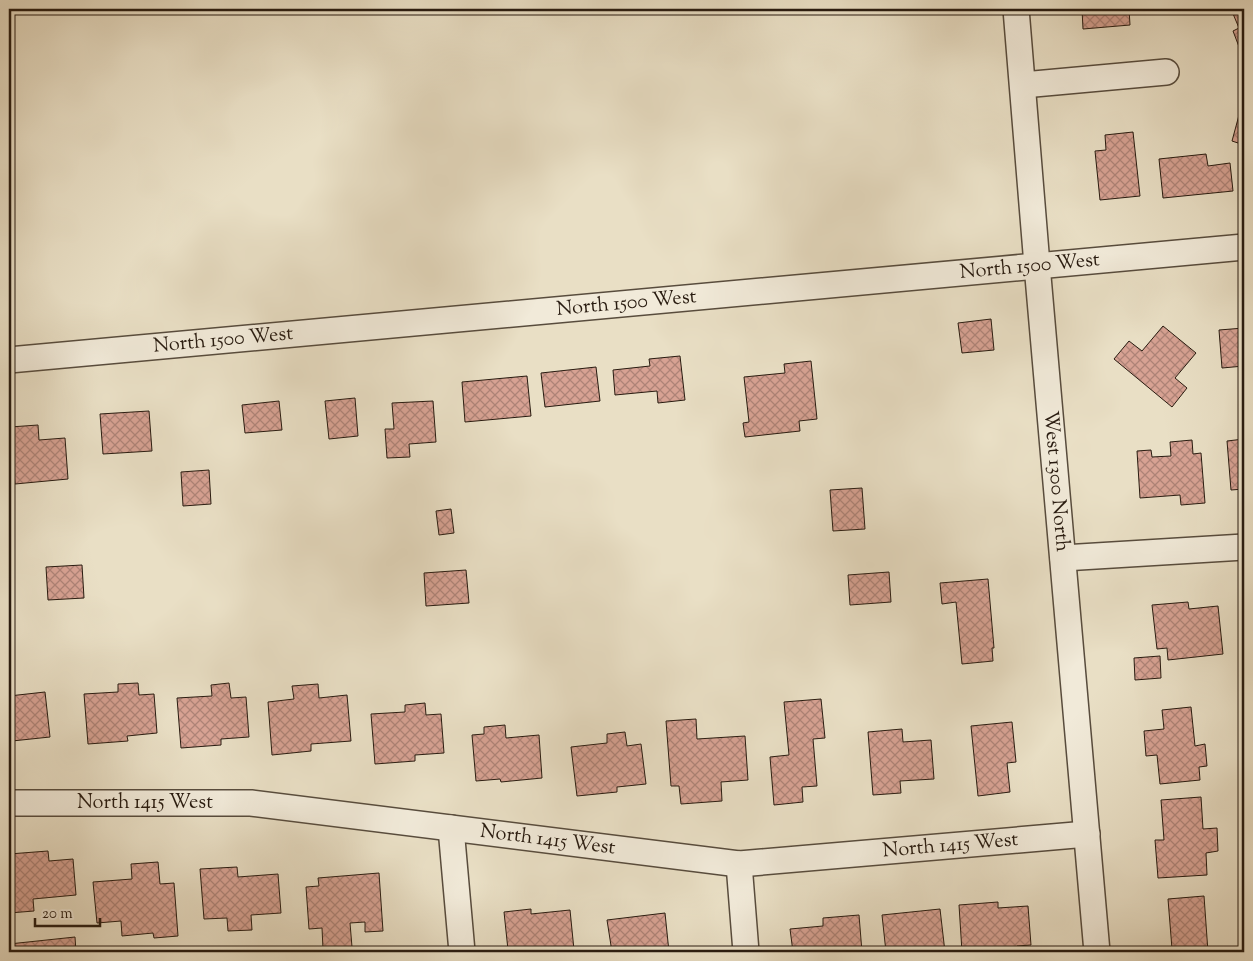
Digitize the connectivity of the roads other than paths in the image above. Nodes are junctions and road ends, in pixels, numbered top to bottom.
1 (1016, 9) edge
2 (1166, 72) dead end
3 (1023, 84) junction
4 (1244, 247) edge
5 (1037, 265) junction
6 (9, 360) edge
7 (1244, 547) edge
8 (1063, 558) junction
9 (9, 802) edge
10 (451, 828) junction
11 (1087, 834) junction
12 (739, 864) junction
13 (462, 952) edge
14 (746, 952) edge
15 (1097, 952) edge

1 - 3 street, West 1300 North
2 - 3 street
3 - 5 street, West 1300 North
4 - 5 street, North 1500 West
5 - 6 street, North 1500 West
5 - 8 street, West 1300 North
7 - 8 street
8 - 11 street, West 1300 North
9 - 10 street, North 1415 West
10 - 12 street, North 1415 West
10 - 13 street
11 - 12 street, North 1415 West
11 - 15 street, West 1300 North
12 - 14 street

